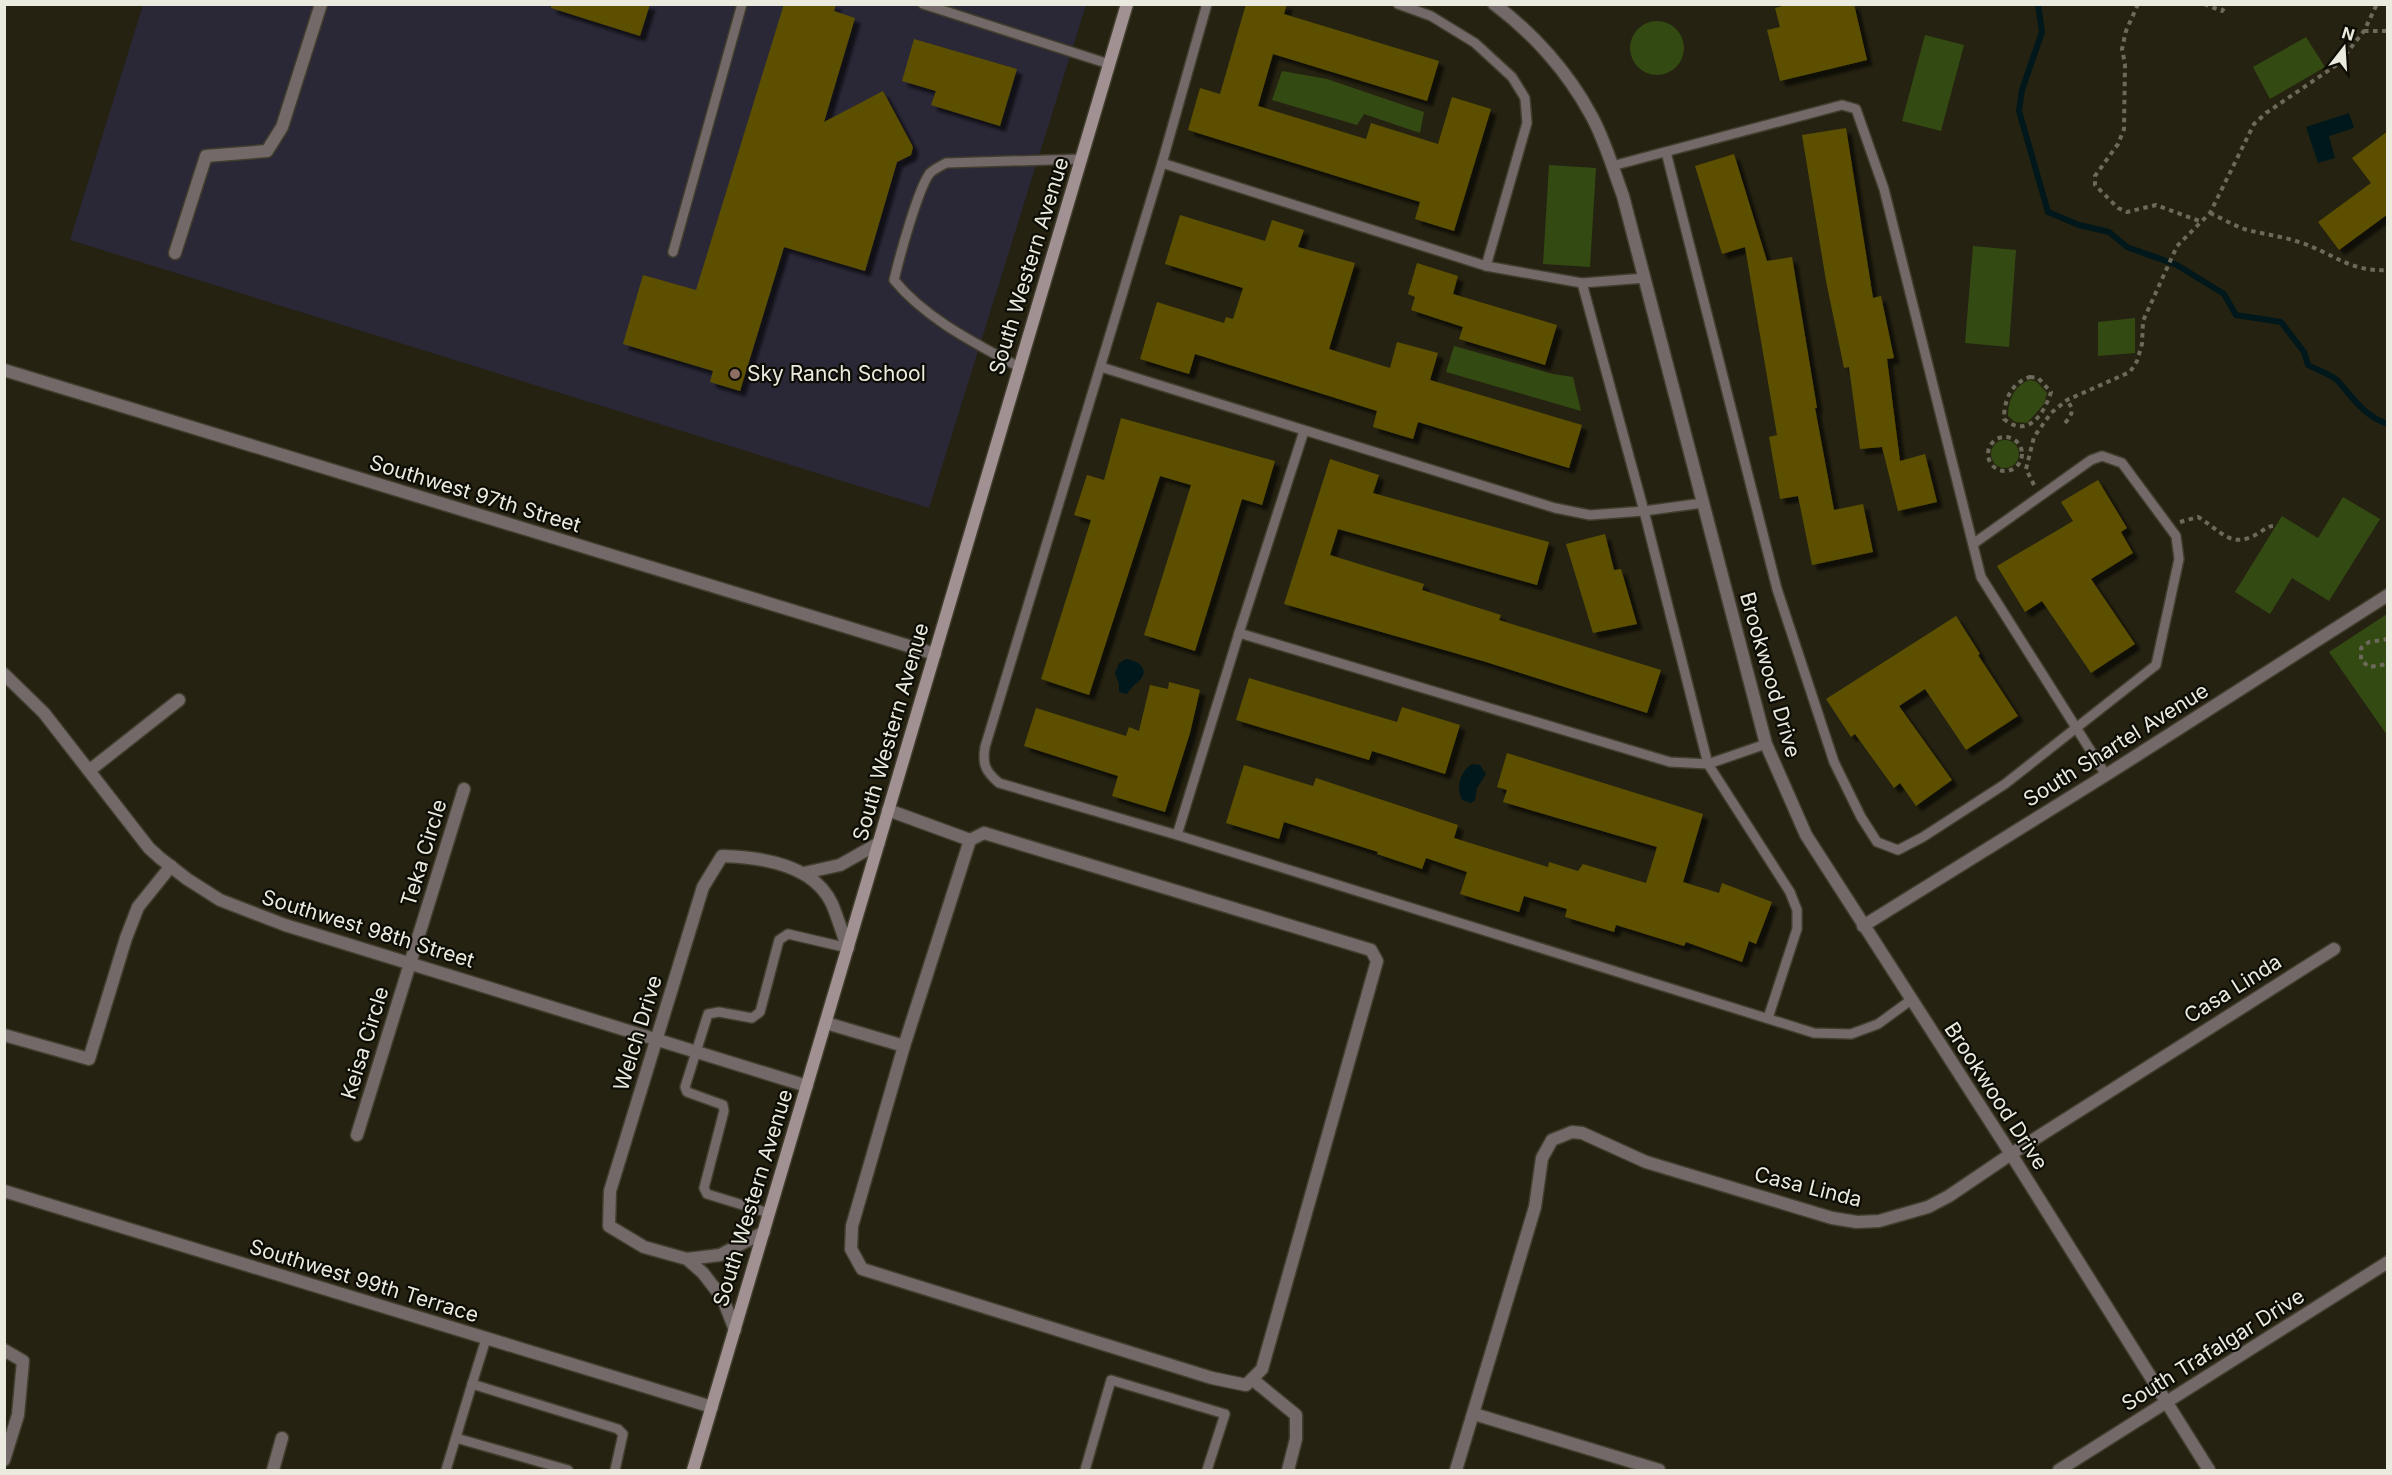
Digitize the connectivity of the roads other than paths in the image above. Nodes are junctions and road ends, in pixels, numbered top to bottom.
1 (321, 4) edge
2 (742, 4) edge
3 (923, 4) edge
4 (1126, 4) edge
5 (1207, 4) edge
6 (1398, 4) edge
7 (1494, 4) edge
8 (1109, 64) junction
9 (1666, 152) junction
10 (1081, 159) junction
11 (1162, 163) junction
12 (1612, 166) junction
13 (673, 252) dead end
14 (175, 253) dead end
15 (1486, 266) junction
16 (1645, 278) junction
17 (1582, 282) junction
18 (1019, 366) junction
19 (1101, 367) junction
20 (4, 370) edge
21 (1304, 431) junction
22 (1702, 503) junction
23 (1644, 511) junction
24 (1973, 544) junction
25 (2388, 595) edge
26 (1239, 633) junction
27 (935, 654) junction
28 (4, 674) edge
29 (178, 700) dead end
30 (2076, 728) junction
31 (1766, 744) junction
32 (1708, 764) junction
33 (90, 770) junction
34 (2106, 775) junction
35 (464, 789) dead end
36 (888, 810) junction
37 (1177, 835) junction
38 (970, 840) junction
39 (879, 843) junction
40 (171, 866) junction
41 (804, 873) junction
42 (1863, 926) junction
43 (848, 948) junction
44 (2334, 949) dead end
45 (410, 962) junction
46 (1911, 1000) junction
47 (1768, 1018) junction
48 (826, 1023) junction
49 (4, 1035) edge
50 (657, 1038) junction
51 (904, 1046) junction
52 (696, 1051) junction
53 (807, 1086) junction
54 (357, 1136) dead end
55 (2011, 1154) junction
56 (4, 1191) edge
57 (769, 1213) junction
58 (764, 1232) junction
59 (687, 1259) junction
60 (2388, 1262) edge
61 (735, 1330) junction
62 (486, 1339) junction
63 (4, 1350) edge
64 (1252, 1379) junction
65 (472, 1384) junction
66 (2165, 1403) junction
67 (712, 1407) junction
68 (1474, 1414) junction
69 (282, 1438) dead end
70 (456, 1438) junction
71 (4, 1460) edge
72 (273, 1470) edge
73 (446, 1470) edge
74 (568, 1470) edge
75 (615, 1470) edge
76 (693, 1470) edge
77 (1085, 1470) edge
78 (1207, 1470) edge
79 (1288, 1470) edge
80 (1456, 1470) edge
81 (1659, 1470) edge
82 (2059, 1470) edge
83 (2209, 1470) edge

1 - 14 street
2 - 13 lane
3 - 8 lane
4 - 8 main road, South Western Avenue
5 - 11 lane
6 - 15 lane
7 - 12 street, Brookwood Drive
8 - 10 main road, South Western Avenue
9 - 12 lane
9 - 24 lane
9 - 30 lane
10 - 18 main road, South Western Avenue
10 - 18 lane
11 - 15 lane
11 - 19 lane
12 - 16 street, Brookwood Drive
15 - 17 lane
16 - 17 lane
16 - 22 street, Brookwood Drive
17 - 23 lane
18 - 27 main road, South Western Avenue
19 - 21 lane
19 - 37 lane
20 - 27 street, Southwest 97th Street
21 - 23 lane
21 - 26 lane
22 - 23 lane
22 - 31 street, Brookwood Drive
23 - 32 lane
24 - 30 lane
24 - 30 lane
25 - 34 street, South Shartel Avenue
26 - 32 lane
26 - 37 lane
27 - 36 main road, South Western Avenue
28 - 33 street, Southwest 98th Street
29 - 33 street
30 - 34 lane
31 - 32 lane
31 - 42 street, Brookwood Drive
32 - 47 lane
33 - 40 street, Southwest 98th Street
34 - 42 street, South Shartel Avenue
35 - 45 street, Teka Circle
36 - 38 street
36 - 39 main road, South Western Avenue
37 - 47 lane
38 - 51 street
38 - 64 street
39 - 41 street
39 - 43 main road, South Western Avenue
40 - 45 street, Southwest 98th Street
40 - 49 street
41 - 43 street, Welch Drive
41 - 50 street, Welch Drive
42 - 46 street, Brookwood Drive
43 - 48 main road, South Western Avenue
43 - 52 lane
44 - 55 street, Casa Linda
45 - 50 street, Southwest 98th Street
45 - 54 street, Keisa Circle
46 - 47 lane
46 - 55 street, Brookwood Drive
48 - 51 street
48 - 53 main road, South Western Avenue
50 - 52 street, Southwest 98th Street
50 - 59 street, Welch Drive
51 - 64 street
52 - 53 street, Southwest 98th Street
52 - 57 lane
53 - 57 main road, South Western Avenue
55 - 66 street, Brookwood Drive
55 - 68 street, Casa Linda
56 - 62 street, Southwest 99th Terrace
57 - 58 main road, South Western Avenue
58 - 59 street, Welch Drive
58 - 61 main road, South Western Avenue
59 - 61 street, Welch Drive
60 - 66 street, South Trafalgar Drive
61 - 67 main road, South Western Avenue
62 - 65 lane
62 - 67 street, Southwest 99th Terrace
63 - 71 street
64 - 79 street
65 - 70 lane
65 - 75 lane
66 - 82 street, South Trafalgar Drive
66 - 83 street, Brookwood Drive
67 - 76 main road, South Western Avenue
68 - 80 street, Casa Linda
68 - 81 street
69 - 72 street
70 - 73 lane
70 - 74 lane
77 - 78 lane

